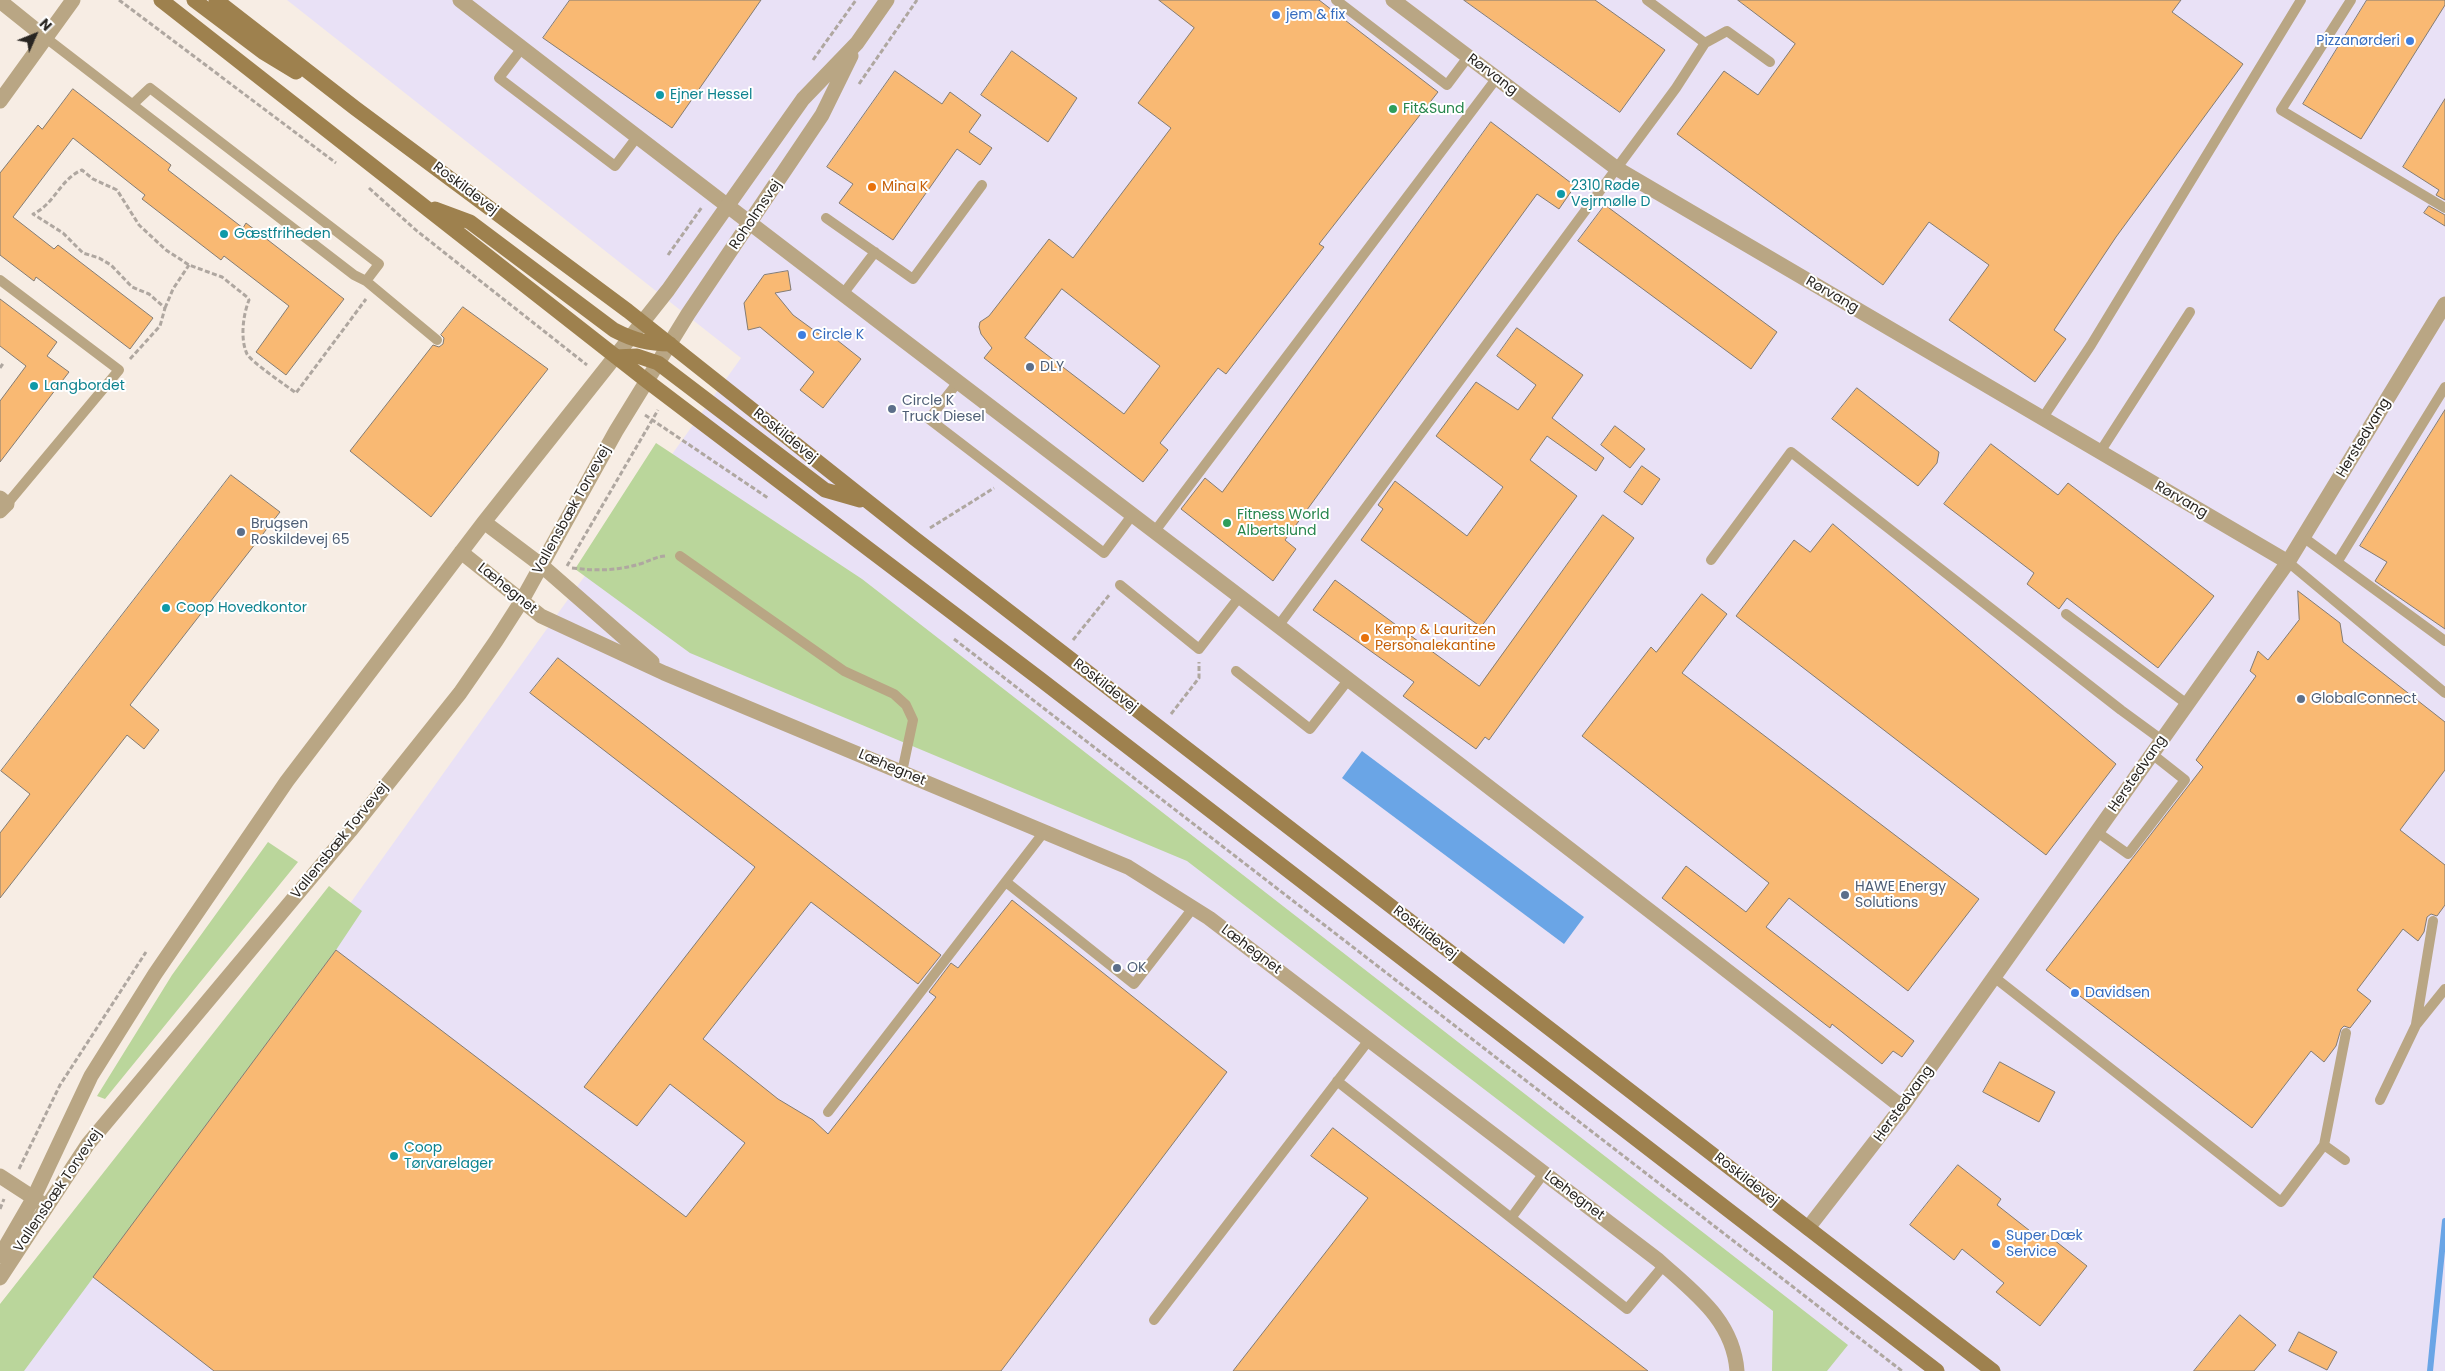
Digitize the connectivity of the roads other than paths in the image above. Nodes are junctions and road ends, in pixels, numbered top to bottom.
1 (73, 0) edge
2 (161, 0) edge
3 (194, 0) edge
4 (216, 0) edge
5 (460, 0) edge
6 (887, 0) edge
7 (1336, 0) edge
8 (1393, 0) edge
9 (1647, 0) edge
10 (2301, 0) edge
11 (2351, 0) edge
12 (0, 1) edge
13 (46, 38) junction
14 (857, 43) junction
15 (1705, 44) junction
16 (522, 48) junction
17 (1468, 57) junction
18 (1770, 62) dead end
19 (1496, 79) junction
20 (0, 101) edge
21 (133, 104) junction
22 (355, 108) junction
23 (638, 137) junction
24 (1616, 168) junction
25 (982, 185) dead end
26 (421, 204) junction
27 (728, 206) junction
28 (2445, 208) edge
29 (826, 218) dead end
30 (751, 224) junction
31 (875, 252) junction
32 (0, 280) edge
33 (366, 281) junction
34 (843, 294) junction
35 (2445, 304) edge
36 (2190, 312) dead end
37 (643, 323) junction
38 (630, 339) junction
39 (437, 340) dead end
40 (670, 344) junction
41 (616, 357) junction
42 (658, 363) junction
43 (647, 381) junction
44 (958, 382) junction
45 (2445, 387) edge
46 (2042, 419) junction
47 (2100, 452) junction
48 (2, 504) edge
49 (870, 504) junction
50 (1133, 514) junction
51 (484, 522) junction
52 (1155, 531) junction
53 (2303, 537) junction
54 (461, 552) junction
55 (680, 556) road end
56 (1711, 560) dead end
57 (2338, 561) junction
58 (2288, 562) junction
59 (541, 566) junction
60 (1120, 585) road end
61 (1240, 596) junction
62 (521, 602) junction
63 (2066, 614) dead end
64 (1279, 625) junction
65 (2445, 640) edge
66 (1236, 671) dead end
67 (664, 673) junction
68 (1349, 679) junction
69 (2445, 693) edge
70 (2188, 704) junction
71 (2162, 740) junction
72 (2152, 754) junction
73 (902, 772) junction
74 (1044, 832) junction
75 (2097, 832) junction
76 (1006, 882) junction
77 (1193, 908) junction
78 (2433, 921) dead end
79 (1994, 978) junction
80 (2445, 989) edge
81 (2416, 1025) junction
82 (2346, 1033) dead end
83 (1369, 1040) junction
84 (1337, 1081) junction
85 (2380, 1100) dead end
86 (1902, 1107) junction
87 (828, 1112) dead end
88 (2324, 1145) junction
89 (2345, 1160) dead end
90 (1544, 1173) junction
91 (0, 1176) edge
92 (33, 1198) junction
93 (47, 1207) junction
94 (1511, 1218) junction
95 (1808, 1228) junction
96 (0, 1256) edge
97 (1664, 1265) junction
98 (0, 1278) edge
99 (1154, 1320) dead end
100 (1736, 1371) edge
101 (1937, 1371) edge
102 (1993, 1371) edge

1 - 13 street
2 - 26 main road
3 - 22 main road
4 - 22 main road, Roskildevej
5 - 16 street
6 - 14 street, Roholmsvej
7 - 17 lane
8 - 17 street, Rørvang
9 - 15 lane
10 - 46 lane
11 - 28 lane
12 - 13 street
13 - 20 street
13 - 21 lane
14 - 27 street, Roholmsvej
14 - 30 street, Roholmsvej
15 - 18 lane
15 - 24 lane
16 - 23 street
16 - 23 lane
17 - 19 street, Rørvang
19 - 24 street, Rørvang
19 - 52 lane
21 - 33 lane
21 - 33 lane
22 - 37 main road, Roskildevej
23 - 27 street
24 - 46 street, Rørvang
24 - 64 lane
25 - 31 lane
26 - 38 main road
26 - 41 main road
27 - 30 street
27 - 37 street, Roholmsvej
29 - 31 lane
30 - 34 street
30 - 40 street, Roholmsvej
31 - 34 lane
32 - 48 lane
33 - 39 lane
34 - 44 street
35 - 53 street, Herstedvang
36 - 47 lane
37 - 38 street, Roholmsvej
37 - 40 main road, Roskildevej
38 - 40 main road
38 - 41 street, Roholmsvej
40 - 42 street, Roholmsvej
40 - 49 main road, Roskildevej
41 - 42 main road
41 - 43 main road
41 - 51 street, Vallensbæk Torvevej
42 - 43 street, Roholmsvej
42 - 49 main road
43 - 59 street, Vallensbæk Torvevej
43 - 101 main road
44 - 50 street
44 - 50 lane
45 - 57 lane
46 - 47 street, Rørvang
47 - 58 street, Rørvang
49 - 95 main road, Roskildevej
50 - 52 street
51 - 54 street, Vallensbæk Torvevej
51 - 59 street, Læhegnet
52 - 61 street
53 - 57 lane
53 - 58 street, Herstedvang
54 - 62 street, Læhegnet
54 - 92 street, Vallensbæk Torvevej
55 - 73 lane
56 - 71 lane
57 - 65 lane
58 - 69 lane
58 - 70 street, Herstedvang
59 - 62 street, Vallensbæk Torvevej
59 - 67 street, Læhegnet
60 - 61 lane
61 - 64 street
62 - 67 street, Læhegnet
62 - 93 street, Vallensbæk Torvevej
63 - 70 lane
64 - 68 street
66 - 68 lane
67 - 73 street, Læhegnet
68 - 86 street
70 - 71 street, Herstedvang
71 - 72 street, Herstedvang
72 - 75 street, Herstedvang
72 - 75 lane
73 - 74 street, Læhegnet
74 - 76 lane
74 - 77 street, Læhegnet
75 - 79 street, Herstedvang
76 - 77 lane
76 - 87 lane
77 - 83 street, Læhegnet
78 - 81 lane
79 - 86 street, Herstedvang
79 - 88 lane
80 - 81 lane
81 - 85 lane
82 - 88 lane
83 - 84 lane
83 - 90 street, Læhegnet
84 - 94 lane
84 - 99 lane
86 - 95 street, Herstedvang
88 - 89 lane
90 - 94 lane
90 - 97 street, Læhegnet
91 - 92 street
92 - 93 street
92 - 96 street, Vallensbæk Torvevej
93 - 98 street, Vallensbæk Torvevej
94 - 97 lane
95 - 102 main road, Roskildevej
97 - 100 street, Læhegnet

